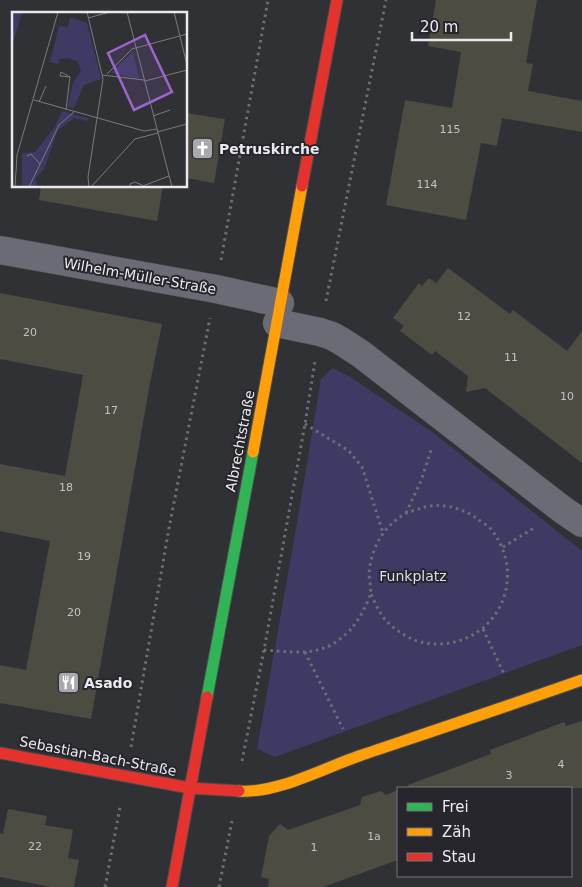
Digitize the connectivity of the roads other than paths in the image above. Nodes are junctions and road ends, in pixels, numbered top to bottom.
1 (336, 0) edge
2 (0, 250) edge
3 (278, 313) junction
4 (582, 523) edge
5 (582, 680) edge
6 (0, 753) edge
7 (190, 788) junction
8 (172, 887) edge

1 - 3 main road, Albrechtstraße
2 - 3 street, Wilhelm-Müller-Straße
3 - 4 street
3 - 7 main road, Albrechtstraße
5 - 7 main road
6 - 7 main road, Sebastian-Bach-Straße
7 - 8 main road, Albrechtstraße

